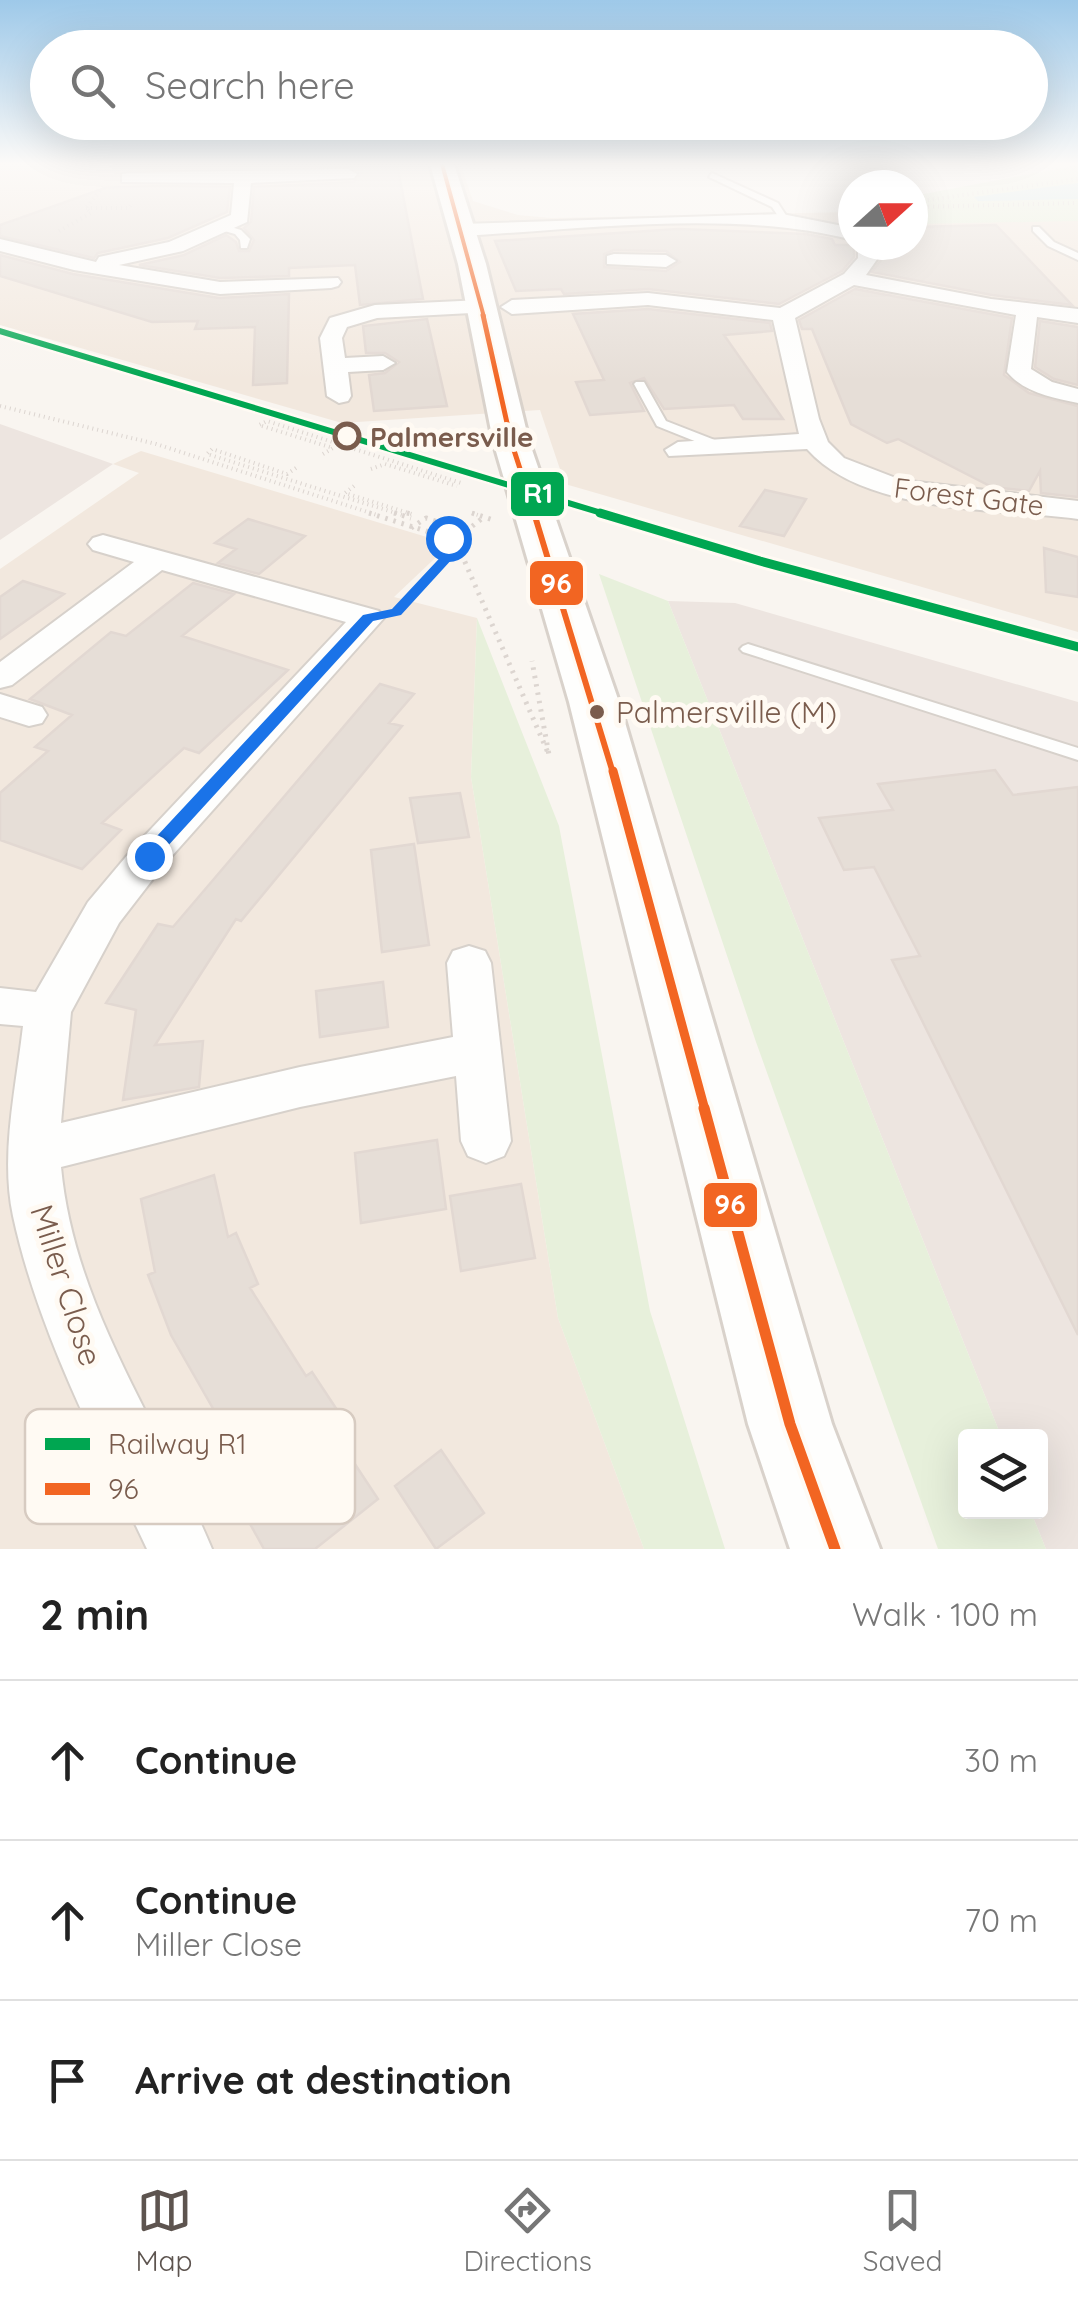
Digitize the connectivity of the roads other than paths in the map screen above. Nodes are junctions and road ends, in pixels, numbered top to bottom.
1 (199, 236) edge
2 (242, 236) edge
3 (465, 236) edge
4 (1043, 236) edge
5 (0, 245) edge
6 (244, 246) dead end
7 (1078, 258) edge
8 (614, 260) dead end
9 (866, 260) edge
10 (74, 264) junction
11 (852, 278) junction
12 (331, 282) dead end
13 (665, 300) junction
14 (497, 307) junction
15 (1027, 311) junction
16 (784, 315) junction
17 (1078, 316) edge
18 (383, 363) dead end
19 (335, 366) junction
20 (640, 384) dead end
21 (339, 396) dead end
22 (1078, 396) edge
23 (714, 436) junction
24 (815, 441) junction
25 (678, 450) dead end
26 (1078, 510) edge
27 (103, 544) dead end
28 (157, 559) junction
29 (748, 650) dead end
30 (0, 678) edge
31 (1078, 754) edge
32 (469, 963) dead end
33 (0, 1006) edge
34 (48, 1011) junction
35 (477, 1052) junction
36 (486, 1141) dead end
37 (26, 1154) junction
38 (112, 1409) edge
39 (168, 1524) edge
40 (180, 1549) edge
41 (835, 1549) edge

1 - 10 street
2 - 6 lane
3 - 14 main road
4 - 7 lane
5 - 10 street
8 - 13 street
9 - 11 street
10 - 12 street
11 - 15 street
11 - 16 street
13 - 14 street
13 - 16 street
14 - 19 street
14 - 41 main road
15 - 17 street
15 - 22 street
16 - 24 street
18 - 19 street
19 - 21 street
20 - 23 lane
23 - 24 street
23 - 25 street
24 - 26 street, Forest Gate
27 - 28 street
28 - 30 street
28 - 34 street, Miller Close
29 - 31 lane
32 - 35 street
33 - 34 street
34 - 37 street, Miller Close
35 - 36 street
35 - 37 street
37 - 38 street, Miller Close
39 - 40 street, Miller Close

